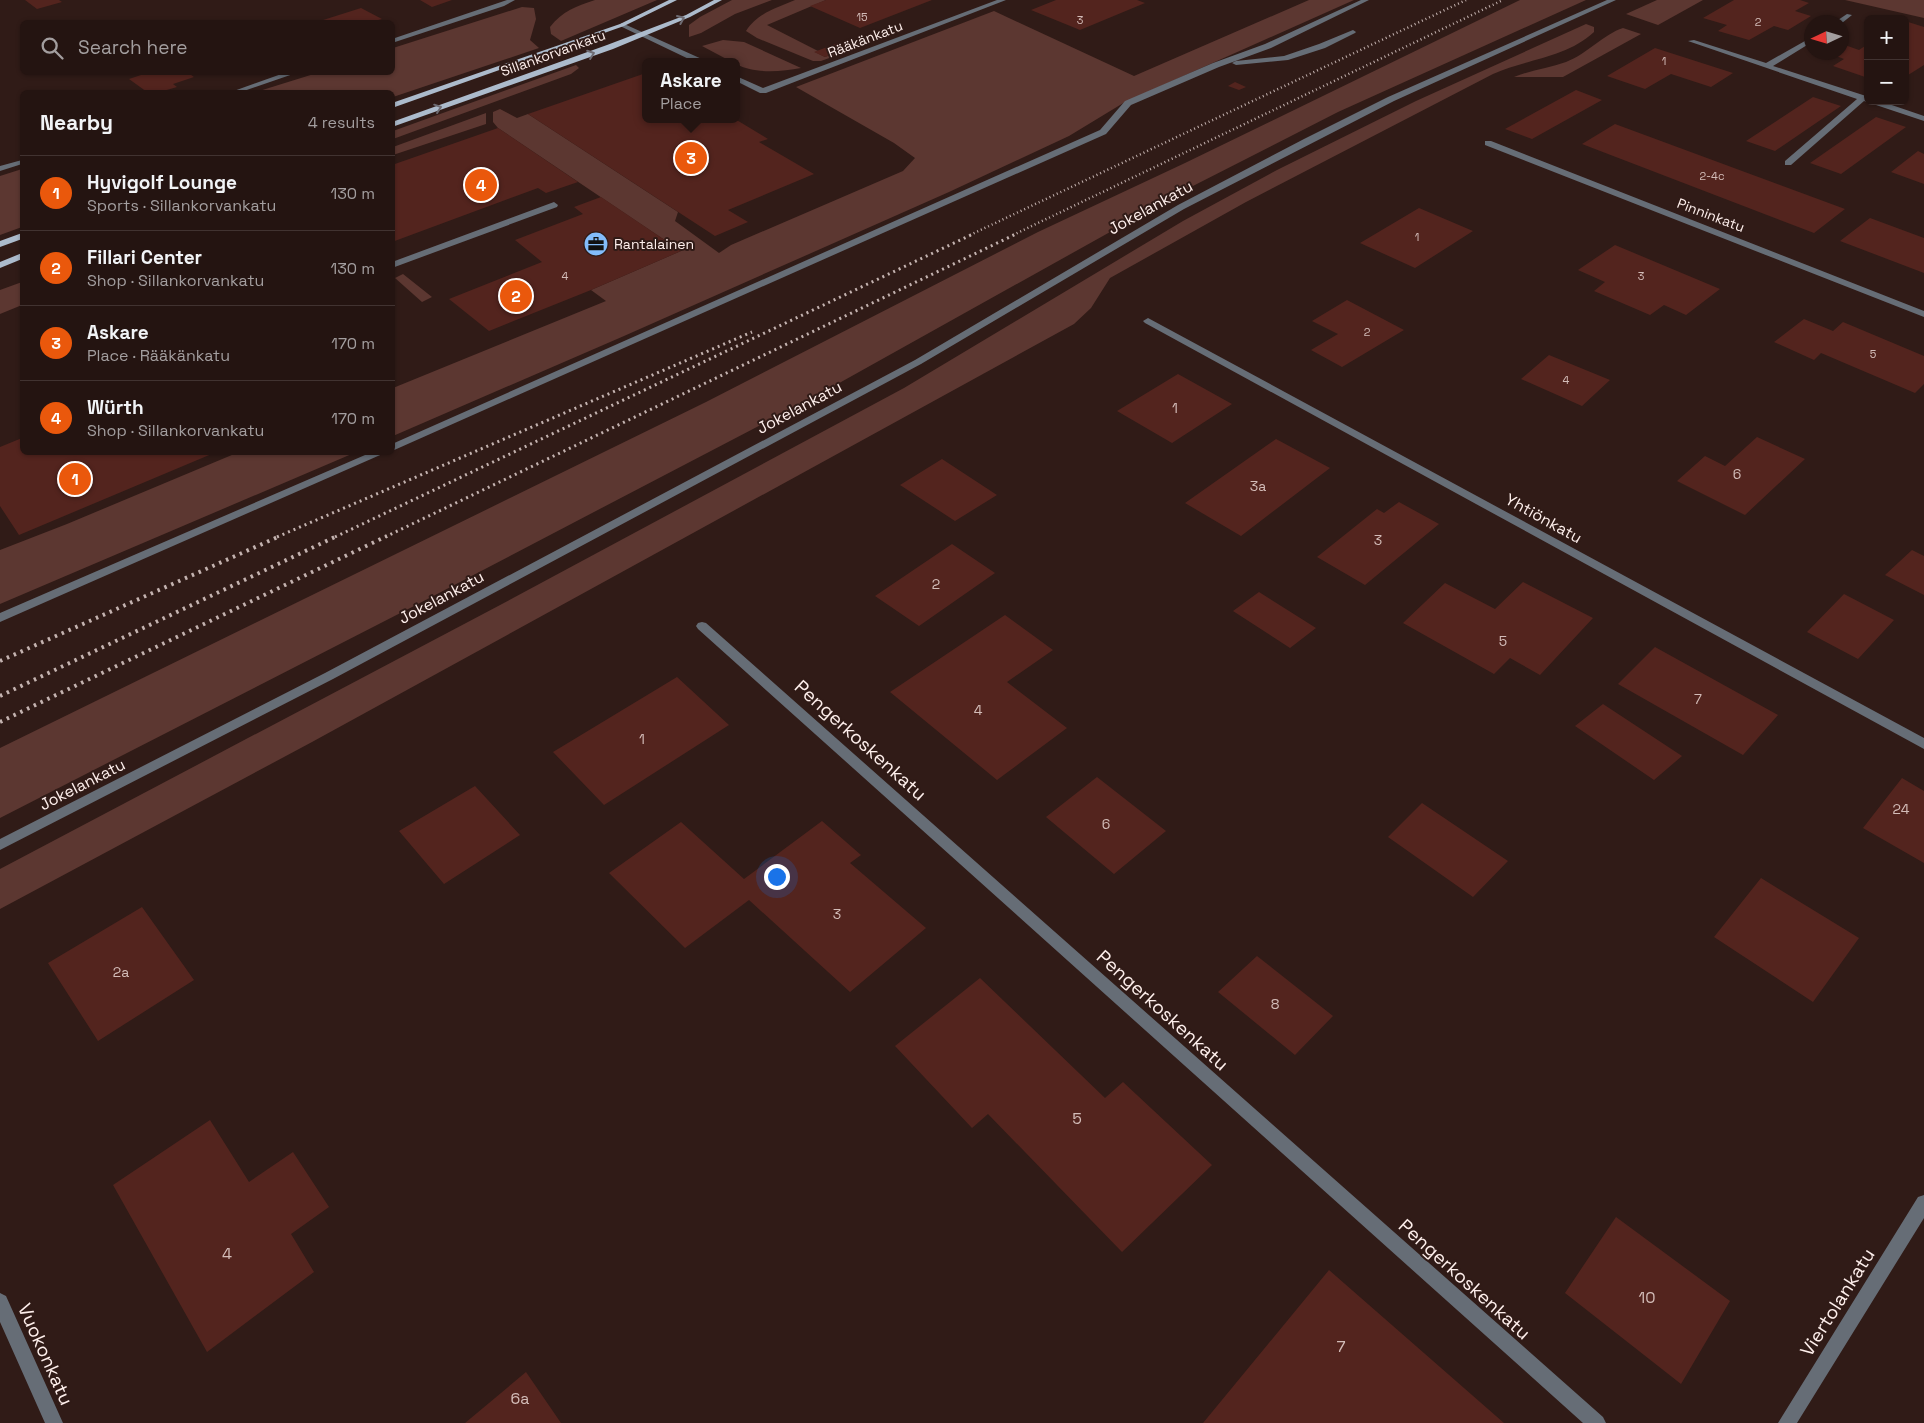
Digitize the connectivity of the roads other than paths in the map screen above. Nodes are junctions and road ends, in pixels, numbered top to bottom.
1 (512, 0) edge
2 (674, 0) edge
3 (719, 0) edge
4 (1003, 0) edge
5 (1366, 0) edge
6 (1613, 0) edge
7 (622, 25) junction
8 (1353, 32) dead end
9 (642, 34) junction
10 (395, 40) edge
11 (1692, 41) dead end
12 (1804, 44) edge
13 (693, 58) edge
14 (1216, 65) junction
15 (1767, 66) junction
16 (287, 75) edge
17 (740, 80) edge
18 (240, 90) edge
19 (1864, 98) edge
20 (1864, 101) edge
21 (395, 105) edge
22 (1884, 105) edge
23 (1924, 119) edge
24 (395, 124) edge
25 (1488, 143) dead end
26 (20, 163) edge
27 (1788, 163) dead end
28 (0, 169) edge
29 (554, 205) dead end
30 (20, 237) edge
31 (0, 244) edge
32 (20, 257) edge
33 (0, 264) edge
34 (395, 264) edge
35 (1924, 314) edge
36 (1148, 321) dead end
37 (395, 447) edge
38 (375, 455) edge
39 (0, 618) edge
40 (702, 626) dead end
41 (1924, 744) edge
42 (0, 845) edge
43 (1924, 1203) edge
44 (0, 1302) edge
45 (54, 1423) edge
46 (1597, 1423) edge
47 (1787, 1423) edge

1 - 10 street
2 - 7 main road, Sillankorvankatu
9 -> 3 main road, Sillankorvankatu
4 - 17 street, Rääkänkatu
5 - 14 street
6 - 42 street, Jokelankatu
7 - 9 street
7 - 21 main road, Sillankorvankatu
8 - 14 street
9 - 13 street
24 -> 9 main road, Sillankorvankatu
11 - 15 street
12 - 15 street
14 - 37 street
15 - 19 street
16 - 18 street
20 - 27 street
22 - 23 street
25 - 35 street, Pinninkatu
26 - 28 street
29 - 34 street
30 - 31 main road
32 - 33 main road
36 - 41 street, Yhtiönkatu
38 - 39 street
40 - 46 street, Pengerkoskenkatu
43 - 47 street, Viertolankatu
44 - 45 street, Vuokonkatu

